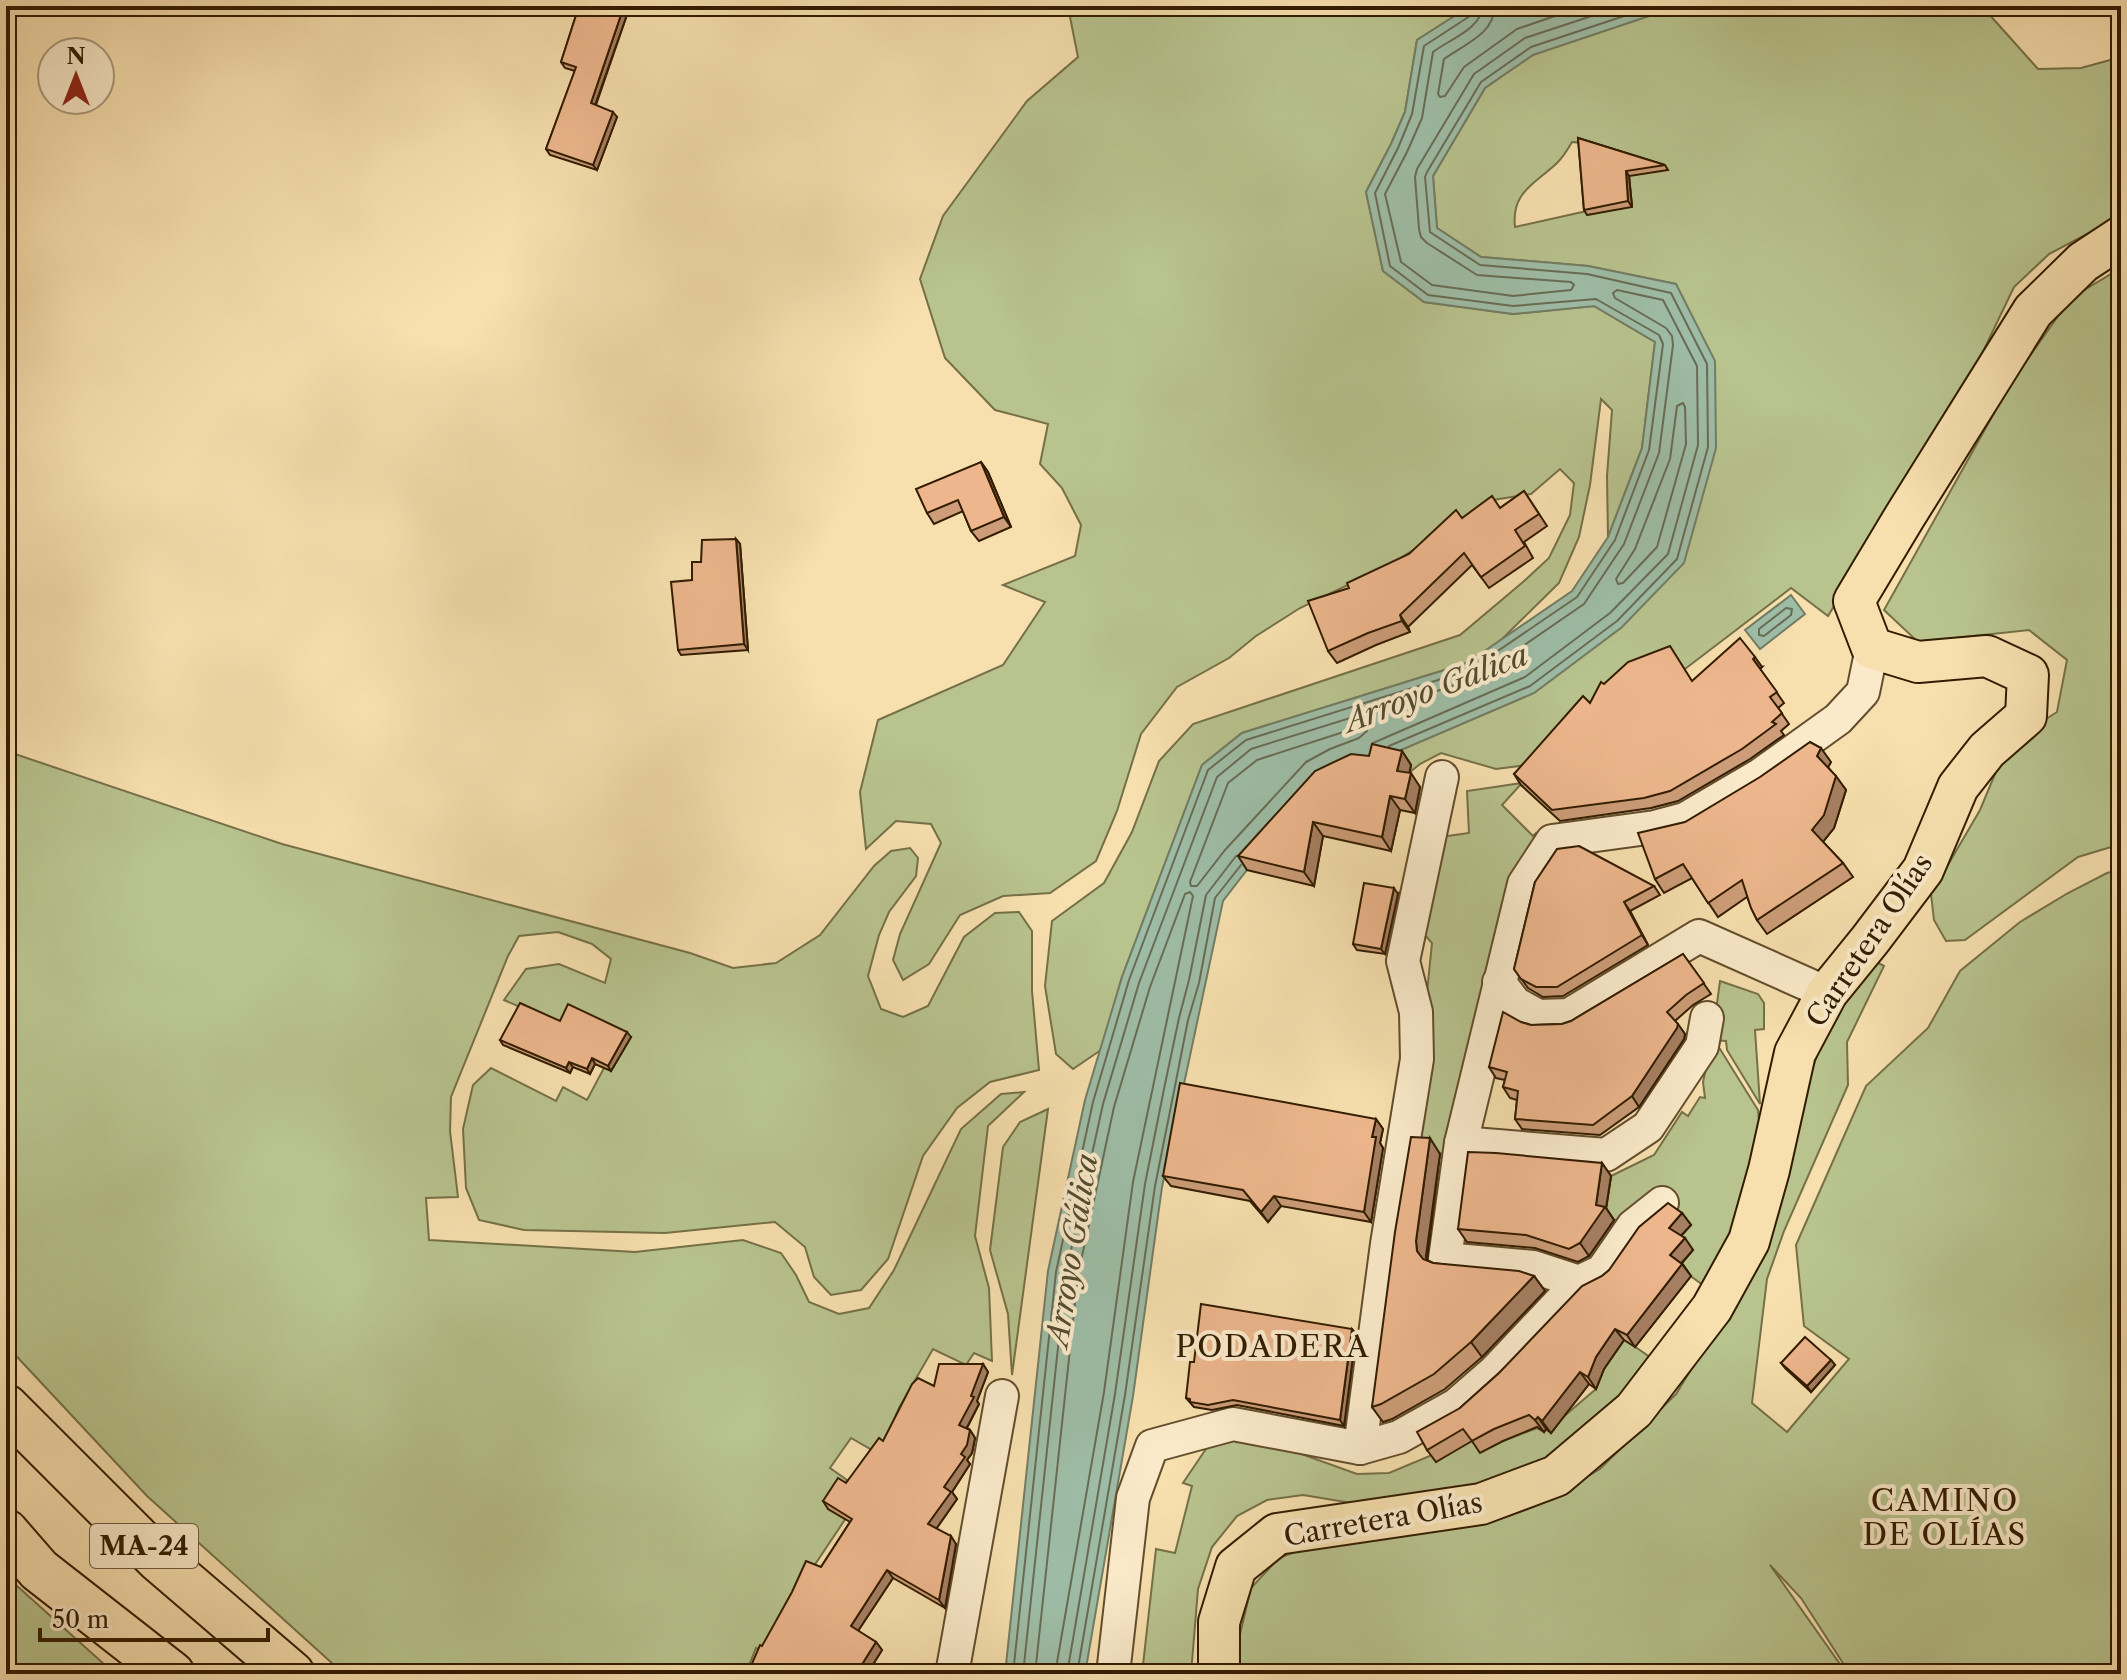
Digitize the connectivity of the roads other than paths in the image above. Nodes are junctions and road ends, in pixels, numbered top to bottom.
1 (2121, 237) edge
2 (1872, 648) junction
3 (1442, 777) dead end
4 (1499, 982) junction
5 (1827, 993) junction
6 (1707, 1018) dead end
7 (1461, 1143) junction
8 (1662, 1203) edge
9 (1579, 1282) junction
10 (1002, 1396) dead end
11 (6, 1407) edge
12 (1360, 1448) junction
13 (6, 1532) edge
14 (172, 1674) edge
15 (292, 1674) edge
16 (952, 1674) edge
17 (1113, 1674) edge
18 (1219, 1674) edge

1 - 2 main road
2 - 4 street
2 - 5 main road, Carretera Olías
3 - 12 street
4 - 5 street
4 - 7 street
5 - 18 main road, Carretera Olías
6 - 7 street
7 - 9 street
8 - 9 street
9 - 12 street
10 - 16 street
11 - 15 highway, MA-24
12 - 17 street
13 - 14 highway, MA-24

